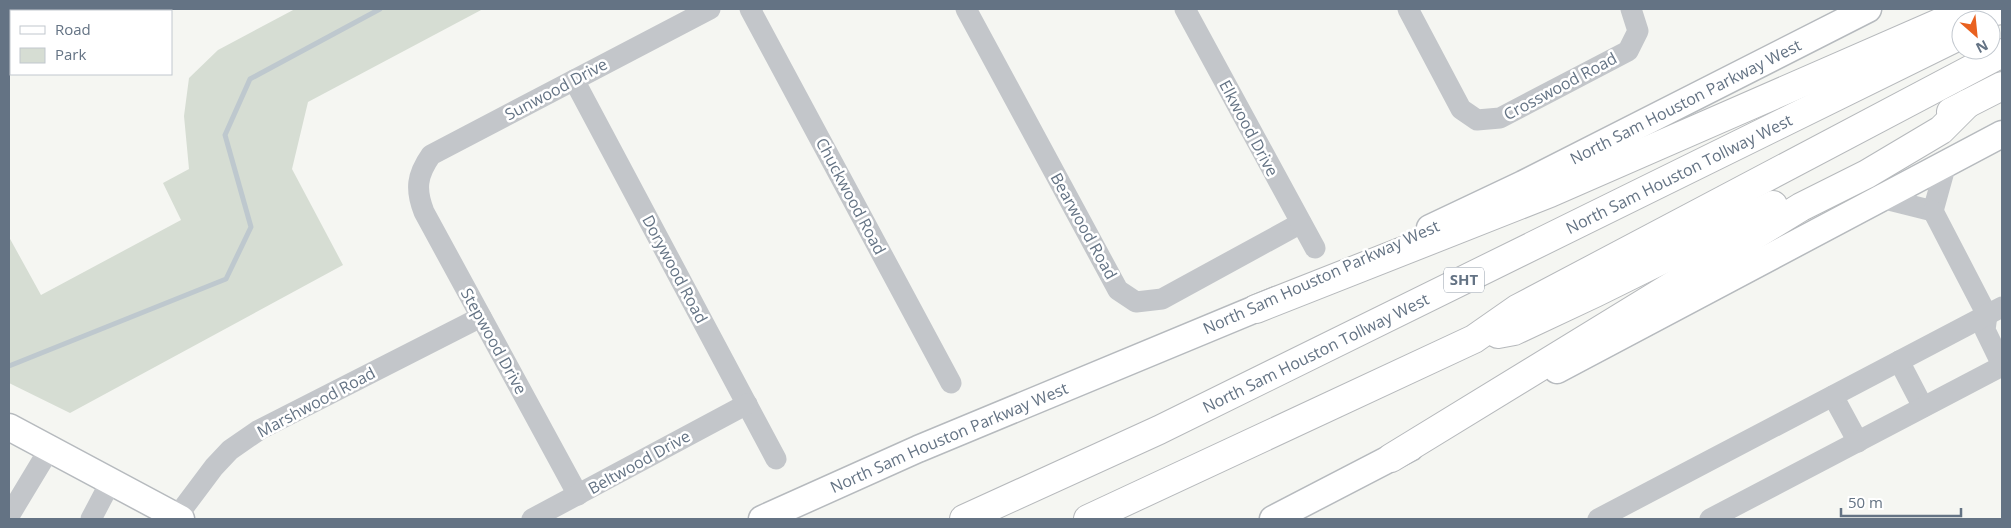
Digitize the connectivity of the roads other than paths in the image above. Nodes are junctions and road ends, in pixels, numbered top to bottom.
1 (710, 9) edge
2 (750, 9) edge
3 (966, 9) edge
4 (1185, 9) edge
5 (1408, 9) edge
6 (1631, 9) edge
7 (1868, 9) edge
8 (2002, 10) edge
9 (1951, 40) edge
10 (2002, 53) edge
11 (574, 80) junction
12 (2002, 86) edge
13 (1966, 104) junction
14 (2002, 134) edge
15 (1946, 164) junction
16 (417, 184) joint
17 (1881, 198) junction
18 (1932, 211) junction
19 (1301, 223) junction
20 (1315, 248) dead end
21 (1256, 309) junction
22 (1995, 311) edge
23 (481, 317) junction
24 (1474, 339) junction
25 (1899, 361) junction
26 (2002, 365) edge
27 (951, 383) dead end
28 (1833, 396) junction
29 (747, 404) junction
30 (1923, 407) junction
31 (9, 427) edge
32 (1858, 442) junction
33 (50, 448) junction
34 (1391, 458) junction
35 (776, 459) dead end
36 (111, 481) junction
37 (578, 496) junction
38 (1308, 509) edge
39 (13, 517) edge
40 (177, 518) edge
41 (91, 519) edge
42 (532, 519) edge
43 (762, 519) edge
44 (964, 519) edge
45 (1088, 519) edge
46 (1273, 519) edge
47 (1598, 519) edge
48 (1710, 519) edge

1 - 11 street, Sunwood Drive
2 - 27 street, Chuckwood Road
3 - 19 street, Bearwood Road
4 - 19 street, Elkwood Drive
5 - 6 street, Crosswood Road
7 - 21 main road, North Sam Houston Parkway West
8 - 21 highway
9 - 44 highway, North Sam Houston Tollway West / SHT
10 - 24 highway
11 - 16 street, Sunwood Drive
11 - 29 street, Dorywood Road
12 - 13 highway
13 - 24 highway
13 - 34 highway
14 - 15 main road
15 - 17 main road
15 - 18 street
16 - 23 street, Stepwood Drive
17 - 18 street
17 - 34 main road
18 - 22 street
19 - 20 street, Elkwood Drive
21 - 43 main road, North Sam Houston Parkway West
22 - 25 street
22 - 26 street
23 - 37 street, Stepwood Drive
23 - 40 street, Marshwood Road
24 - 45 highway
25 - 28 street
25 - 30 street
26 - 30 street
28 - 32 street
28 - 47 street
29 - 35 street, Dorywood Road
29 - 37 street, Beltwood Drive
30 - 32 street
31 - 33 main road
32 - 48 street
33 - 36 main road
33 - 39 street
34 - 38 main road
36 - 40 main road
36 - 41 street
37 - 42 street, Beltwood Drive
38 - 46 main road

